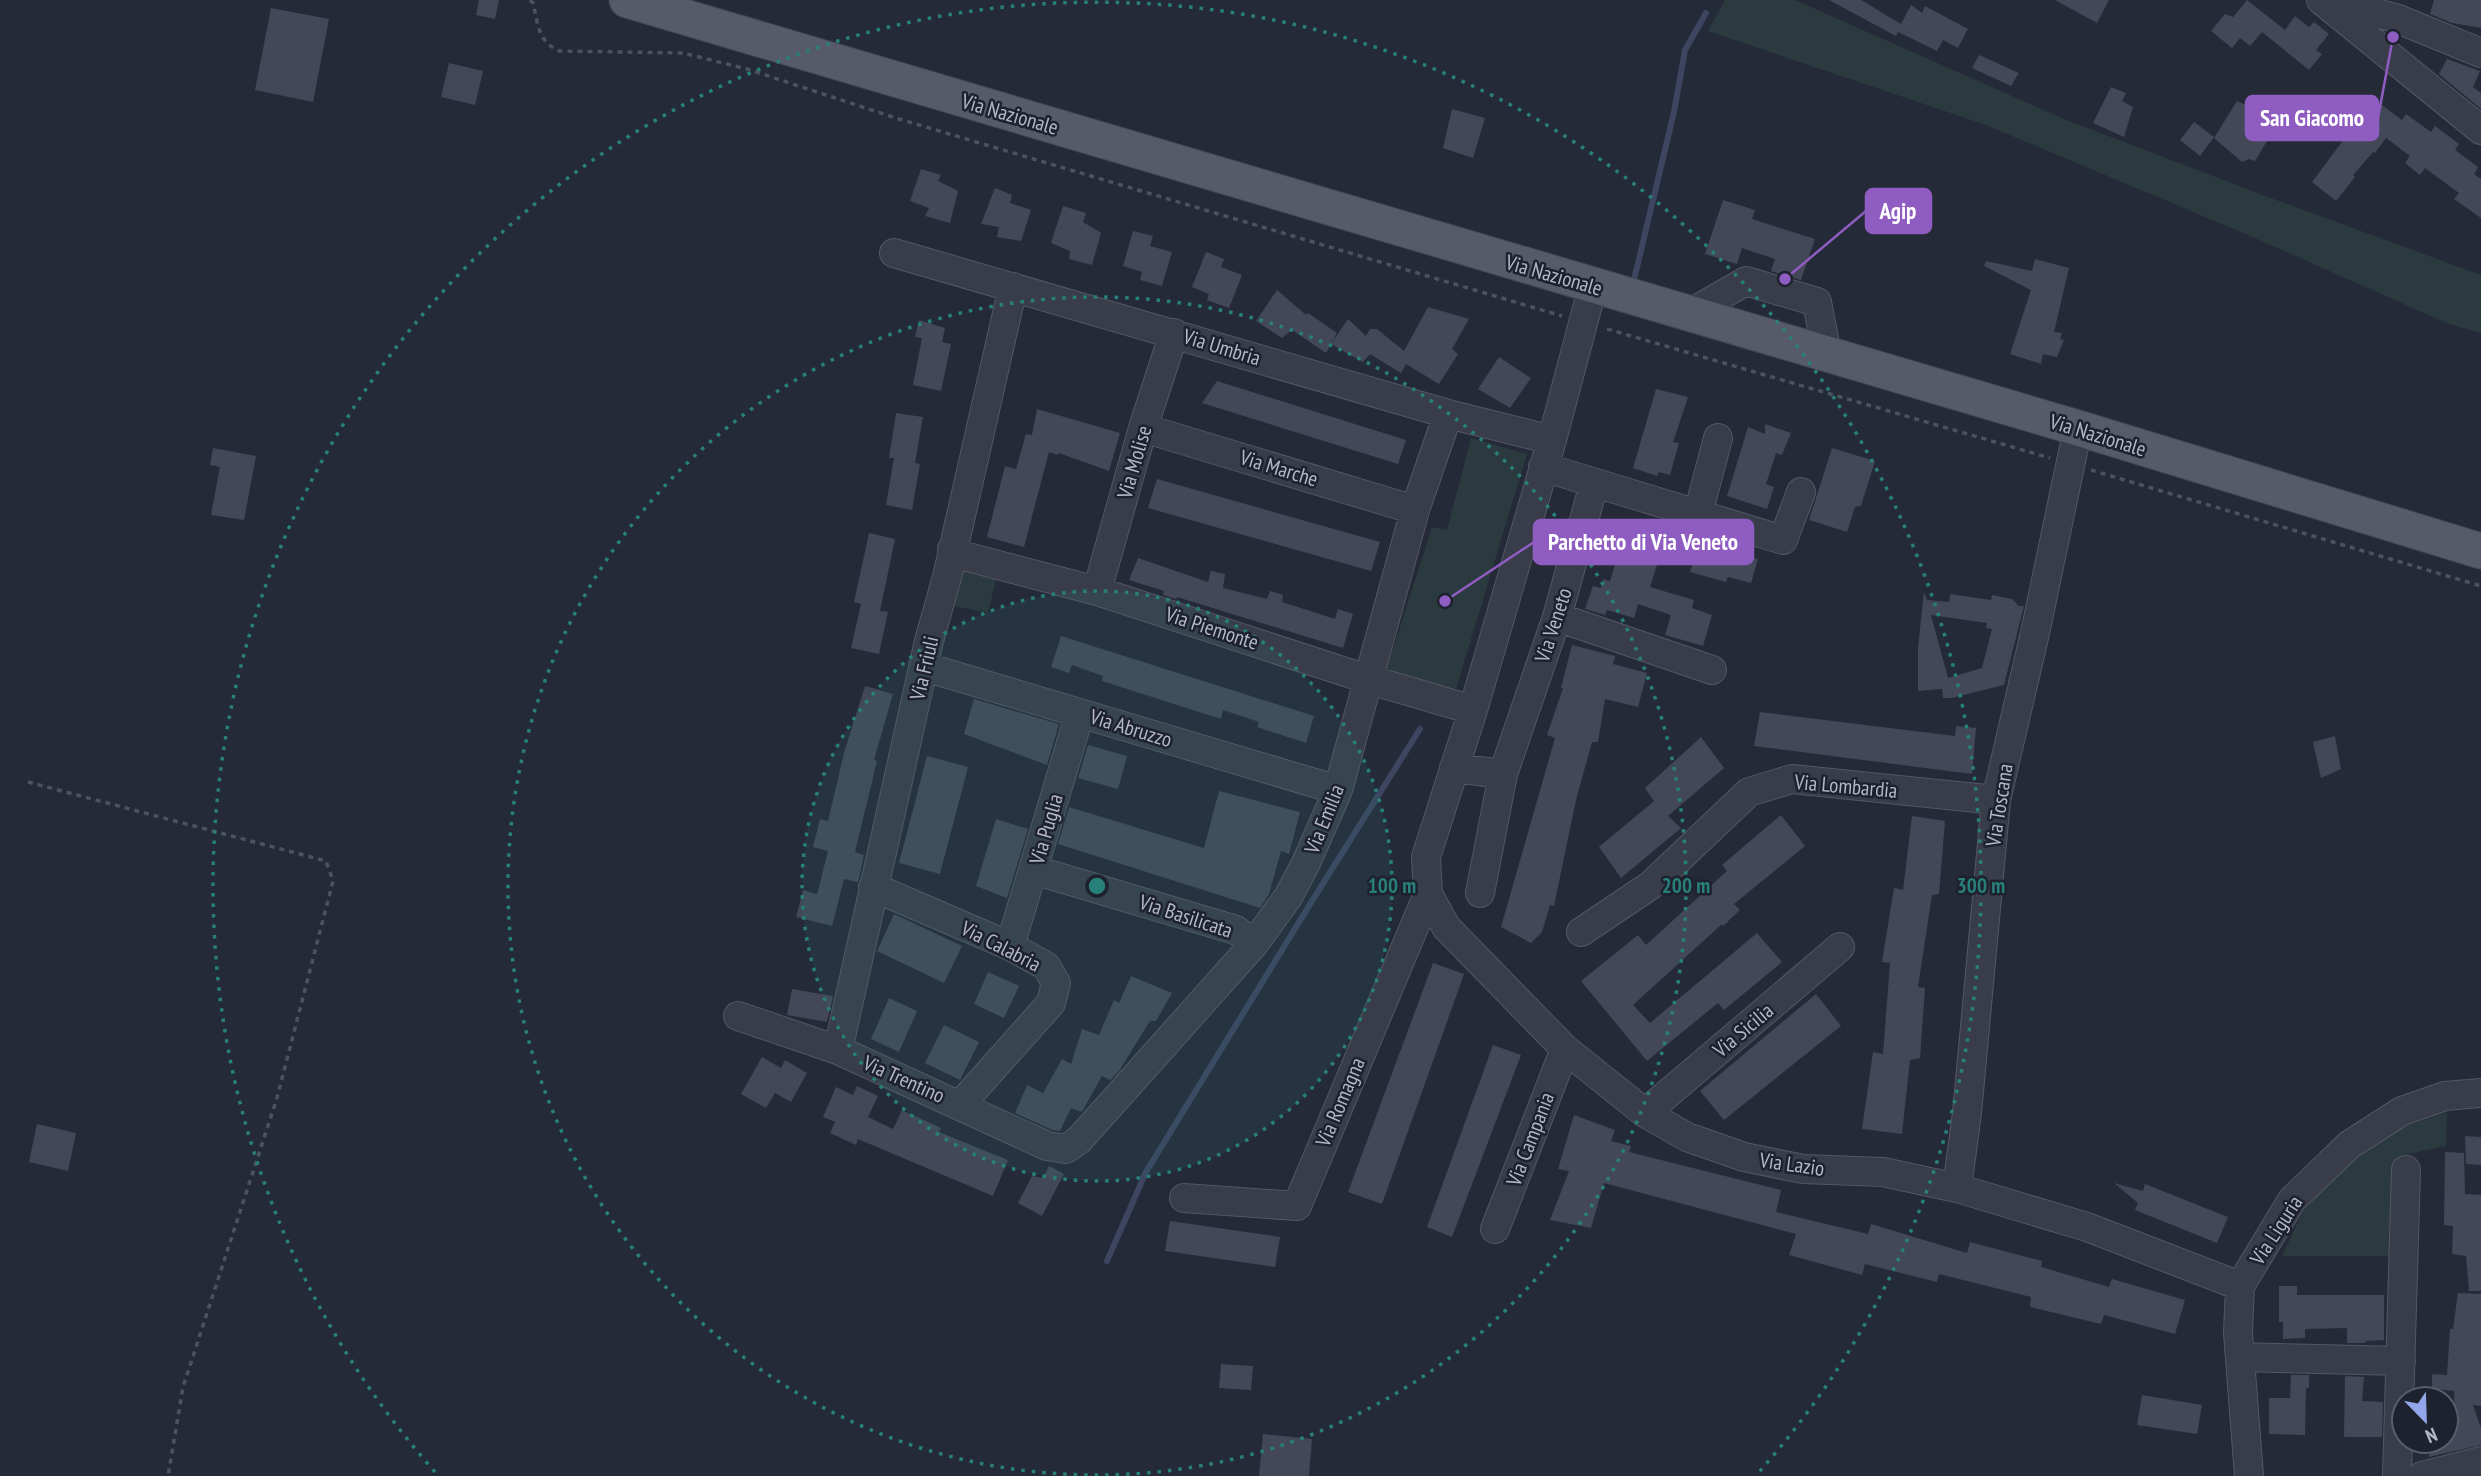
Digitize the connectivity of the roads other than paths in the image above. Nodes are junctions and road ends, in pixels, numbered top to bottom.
1 (627, 0) edge
2 (2321, 0) edge
3 (2331, 0) edge
4 (2401, 9) edge
5 (2379, 47) junction
6 (2481, 53) edge
7 (2481, 130) edge
8 (894, 253) dead end
9 (1593, 286) junction
10 (1013, 287) junction
11 (1689, 314) junction
12 (1174, 333) junction
13 (1827, 355) junction
14 (1448, 414) junction
15 (1143, 428) junction
16 (2078, 428) junction
17 (1718, 438) dead end
18 (1552, 440) junction
19 (1544, 467) junction
20 (1594, 484) junction
21 (1801, 492) dead end
22 (1415, 510) junction
23 (1698, 514) junction
24 (952, 549) junction
25 (2481, 551) edge
26 (1097, 591) junction
27 (1557, 618) junction
28 (925, 667) junction
29 (1712, 670) dead end
30 (1367, 679) junction
31 (1473, 710) junction
32 (1080, 713) junction
33 (1454, 768) junction
34 (1503, 774) junction
35 (1338, 790) junction
36 (1996, 800) junction
37 (1034, 870) junction
38 (873, 887) junction
39 (1480, 892) dead end
40 (1428, 894) junction
41 (1581, 932) dead end
42 (1254, 944) junction
43 (1010, 946) junction
44 (1840, 947) dead end
45 (738, 1016) dead end
46 (1565, 1049) junction
47 (838, 1050) junction
48 (2481, 1093) edge
49 (961, 1104) junction
50 (1645, 1113) junction
51 (1066, 1149) joint
52 (2406, 1170) dead end
53 (1957, 1188) junction
54 (1184, 1198) dead end
55 (1495, 1229) dead end
56 (2240, 1286) junction
57 (2239, 1357) junction
58 (2400, 1361) junction
59 (2481, 1461) edge
60 (2249, 1476) edge
61 (2397, 1476) edge
62 (2423, 1476) edge

1 - 9 main road, Via Nazionale
2 - 5 street
3 - 4 street
4 - 5 street
4 - 6 street
5 - 7 street
8 - 10 street, Via Umbria
9 - 11 main road, Via Nazionale
9 - 18 street
10 - 12 street, Via Umbria
10 - 24 street, Via Friuli
11 - 13 main road, Via Nazionale
11 - 13 street
12 - 14 street, Via Umbria
12 - 15 street, Via Molise
13 - 16 main road, Via Nazionale
14 - 18 street, Via Umbria
14 - 22 street, Via Emilia
15 - 22 street, Via Marche
15 - 26 street, Via Molise
16 - 25 main road, Via Nazionale
16 - 36 street, Via Toscana
17 - 23 street
18 - 19 street
19 - 20 street
19 - 31 street
20 - 23 street
20 - 27 street, Via Veneto
21 - 23 street
22 - 30 street, Via Emilia
24 - 26 street, Via Piemonte
24 - 28 street, Via Friuli
26 - 30 street, Via Piemonte
27 - 29 street
27 - 34 street, Via Veneto
28 - 32 street, Via Abruzzo
28 - 38 street, Via Friuli
30 - 31 street, Via Piemonte
30 - 35 street, Via Emilia
31 - 33 street
32 - 35 street, Via Abruzzo
32 - 37 street, Via Puglia
33 - 34 street
33 - 40 street
34 - 39 street, Via Veneto
35 - 42 street, Via Emilia
36 - 41 street, Via Lombardia
36 - 53 street, Via Toscana
37 - 42 street, Via Basilicata
37 - 43 street, Via Puglia
38 - 43 street, Via Calabria
38 - 47 street, Via Friuli
40 - 46 street, Via Lazio
40 - 54 street, Via Romagna
42 - 51 street, Via Emilia
43 - 49 street, Via Calabria
44 - 50 street, Via Sicilia
45 - 47 street, Via Trentino
46 - 50 street, Via Lazio
46 - 55 street, Via Campania
47 - 49 street, Via Trentino
48 - 56 street, Via Liguria
49 - 51 street, Via Trentino
50 - 53 street, Via Lazio
52 - 58 street
53 - 56 street, Via Lazio
56 - 57 street, Via Liguria
57 - 58 street
57 - 60 street, Via Liguria
58 - 61 street
59 - 62 street

